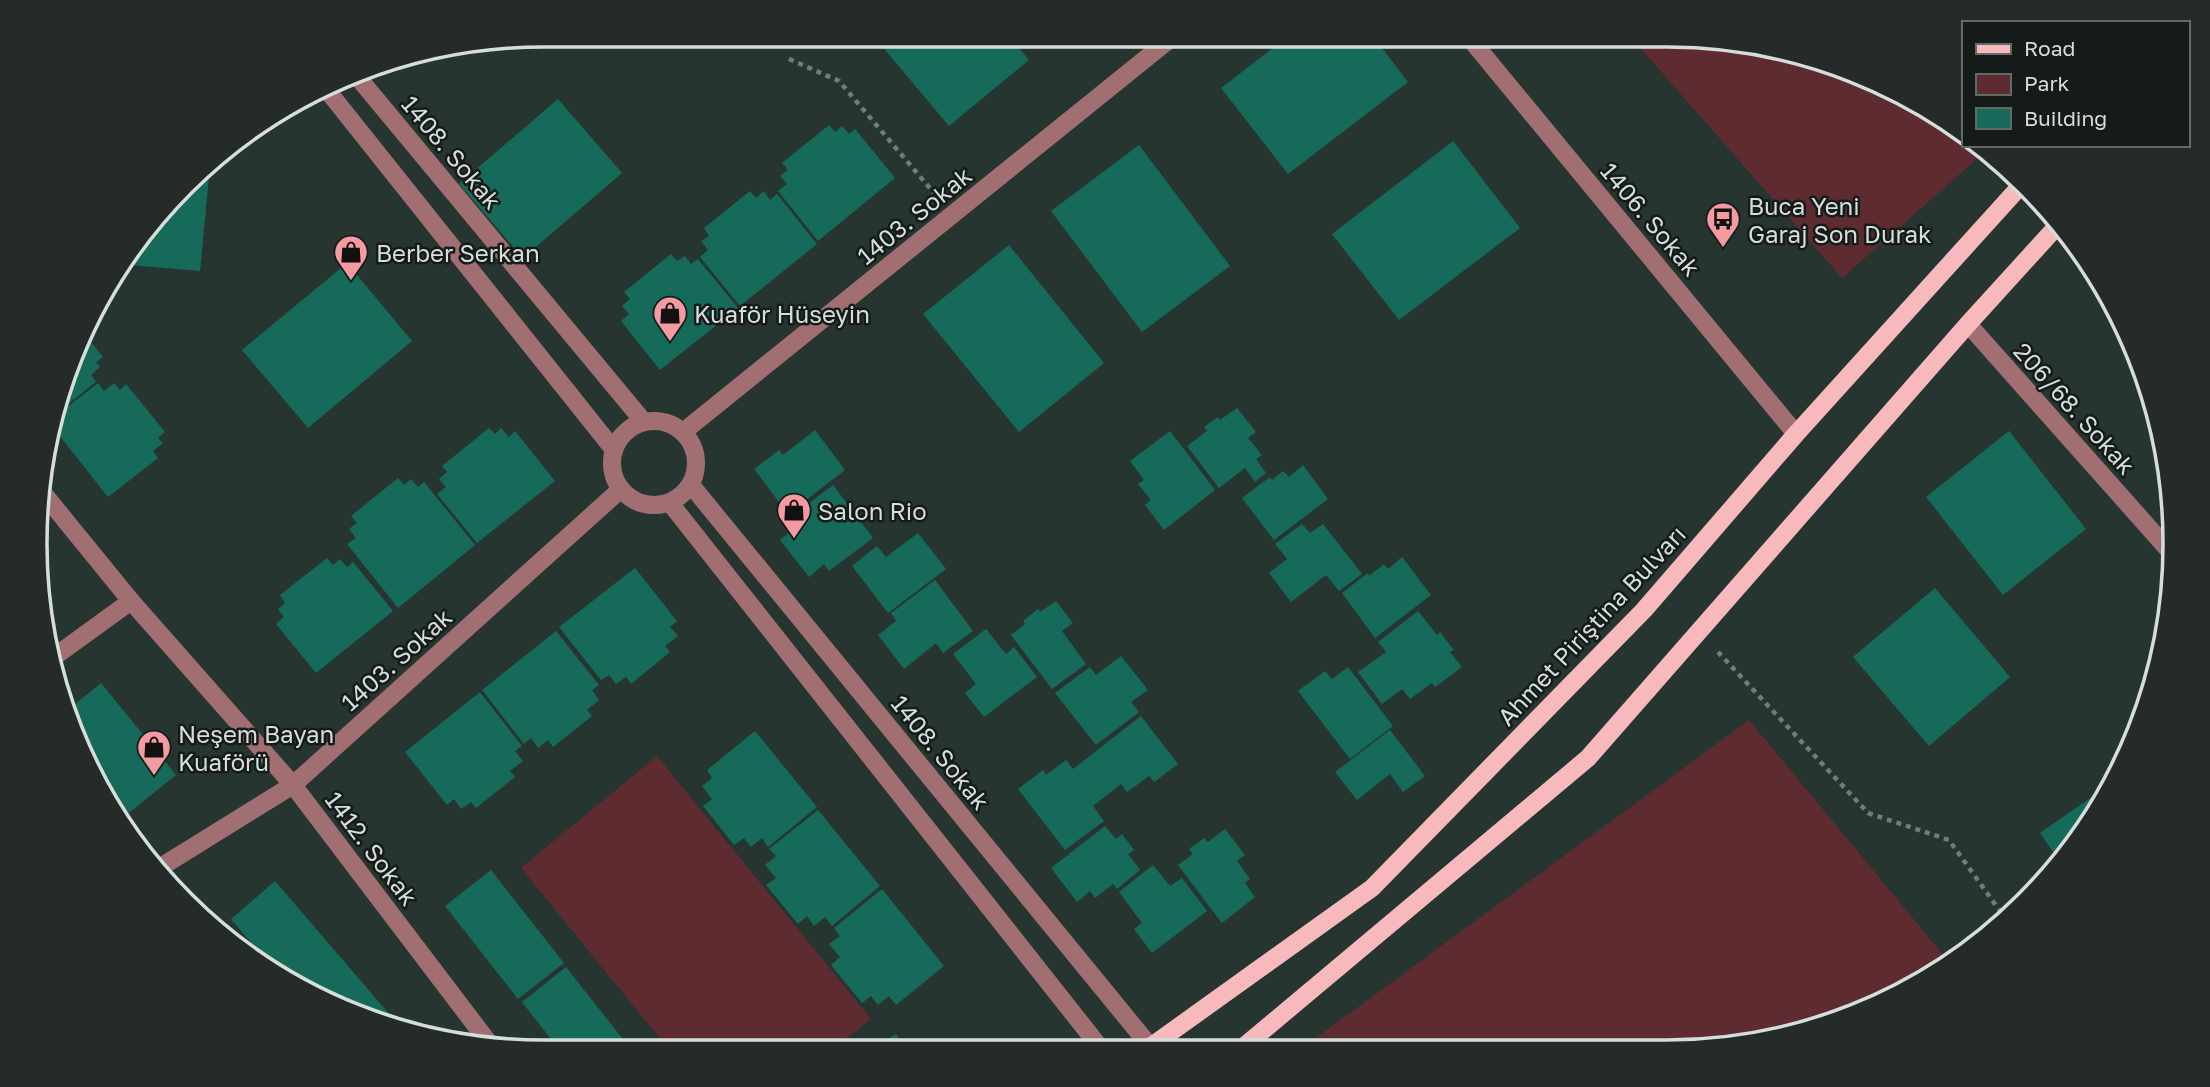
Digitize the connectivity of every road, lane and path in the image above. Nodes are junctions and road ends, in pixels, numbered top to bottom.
1 (1160, 47) edge
2 (1477, 47) edge
3 (789, 59) dead end
4 (362, 82) edge
5 (331, 95) edge
6 (2015, 191) edge
7 (953, 215) junction
8 (2052, 231) edge
9 (1968, 324) junction
10 (644, 422) junction
11 (683, 432) junction
12 (1797, 434) junction
13 (614, 450) junction
14 (691, 485) junction
15 (621, 489) junction
16 (49, 500) edge
17 (670, 503) junction
18 (2163, 544) edge
19 (131, 601) junction
20 (1699, 631) junction
21 (60, 653) edge
22 (293, 785) junction
23 (165, 865) edge
24 (2000, 911) edge
25 (484, 1036) edge
26 (1094, 1040) edge
27 (1143, 1040) edge
28 (1162, 1040) edge
29 (1252, 1040) edge

1 - 7 street, 1403. Sokak
2 - 12 street, 1406. Sokak
3 - 7 path
4 - 10 street, 1408. Sokak
5 - 13 street
6 - 12 main road, Ahmet Piriştina Bulvarı
7 - 11 street, 1403. Sokak
8 - 9 main road
9 - 18 street, 206/68. Sokak
9 - 20 main road
10 - 11 street
10 - 13 street
11 - 14 street
12 - 28 main road, Ahmet Piriştina Bulvarı
13 - 15 street
14 - 17 street
14 - 27 street, 1408. Sokak
15 - 17 street
15 - 22 street, 1403. Sokak
16 - 19 street, 1412. Sokak
17 - 26 street
19 - 21 street
19 - 22 street, 1412. Sokak
20 - 24 path
20 - 29 main road
22 - 23 street, 1403. Sokak
22 - 25 street, 1412. Sokak

